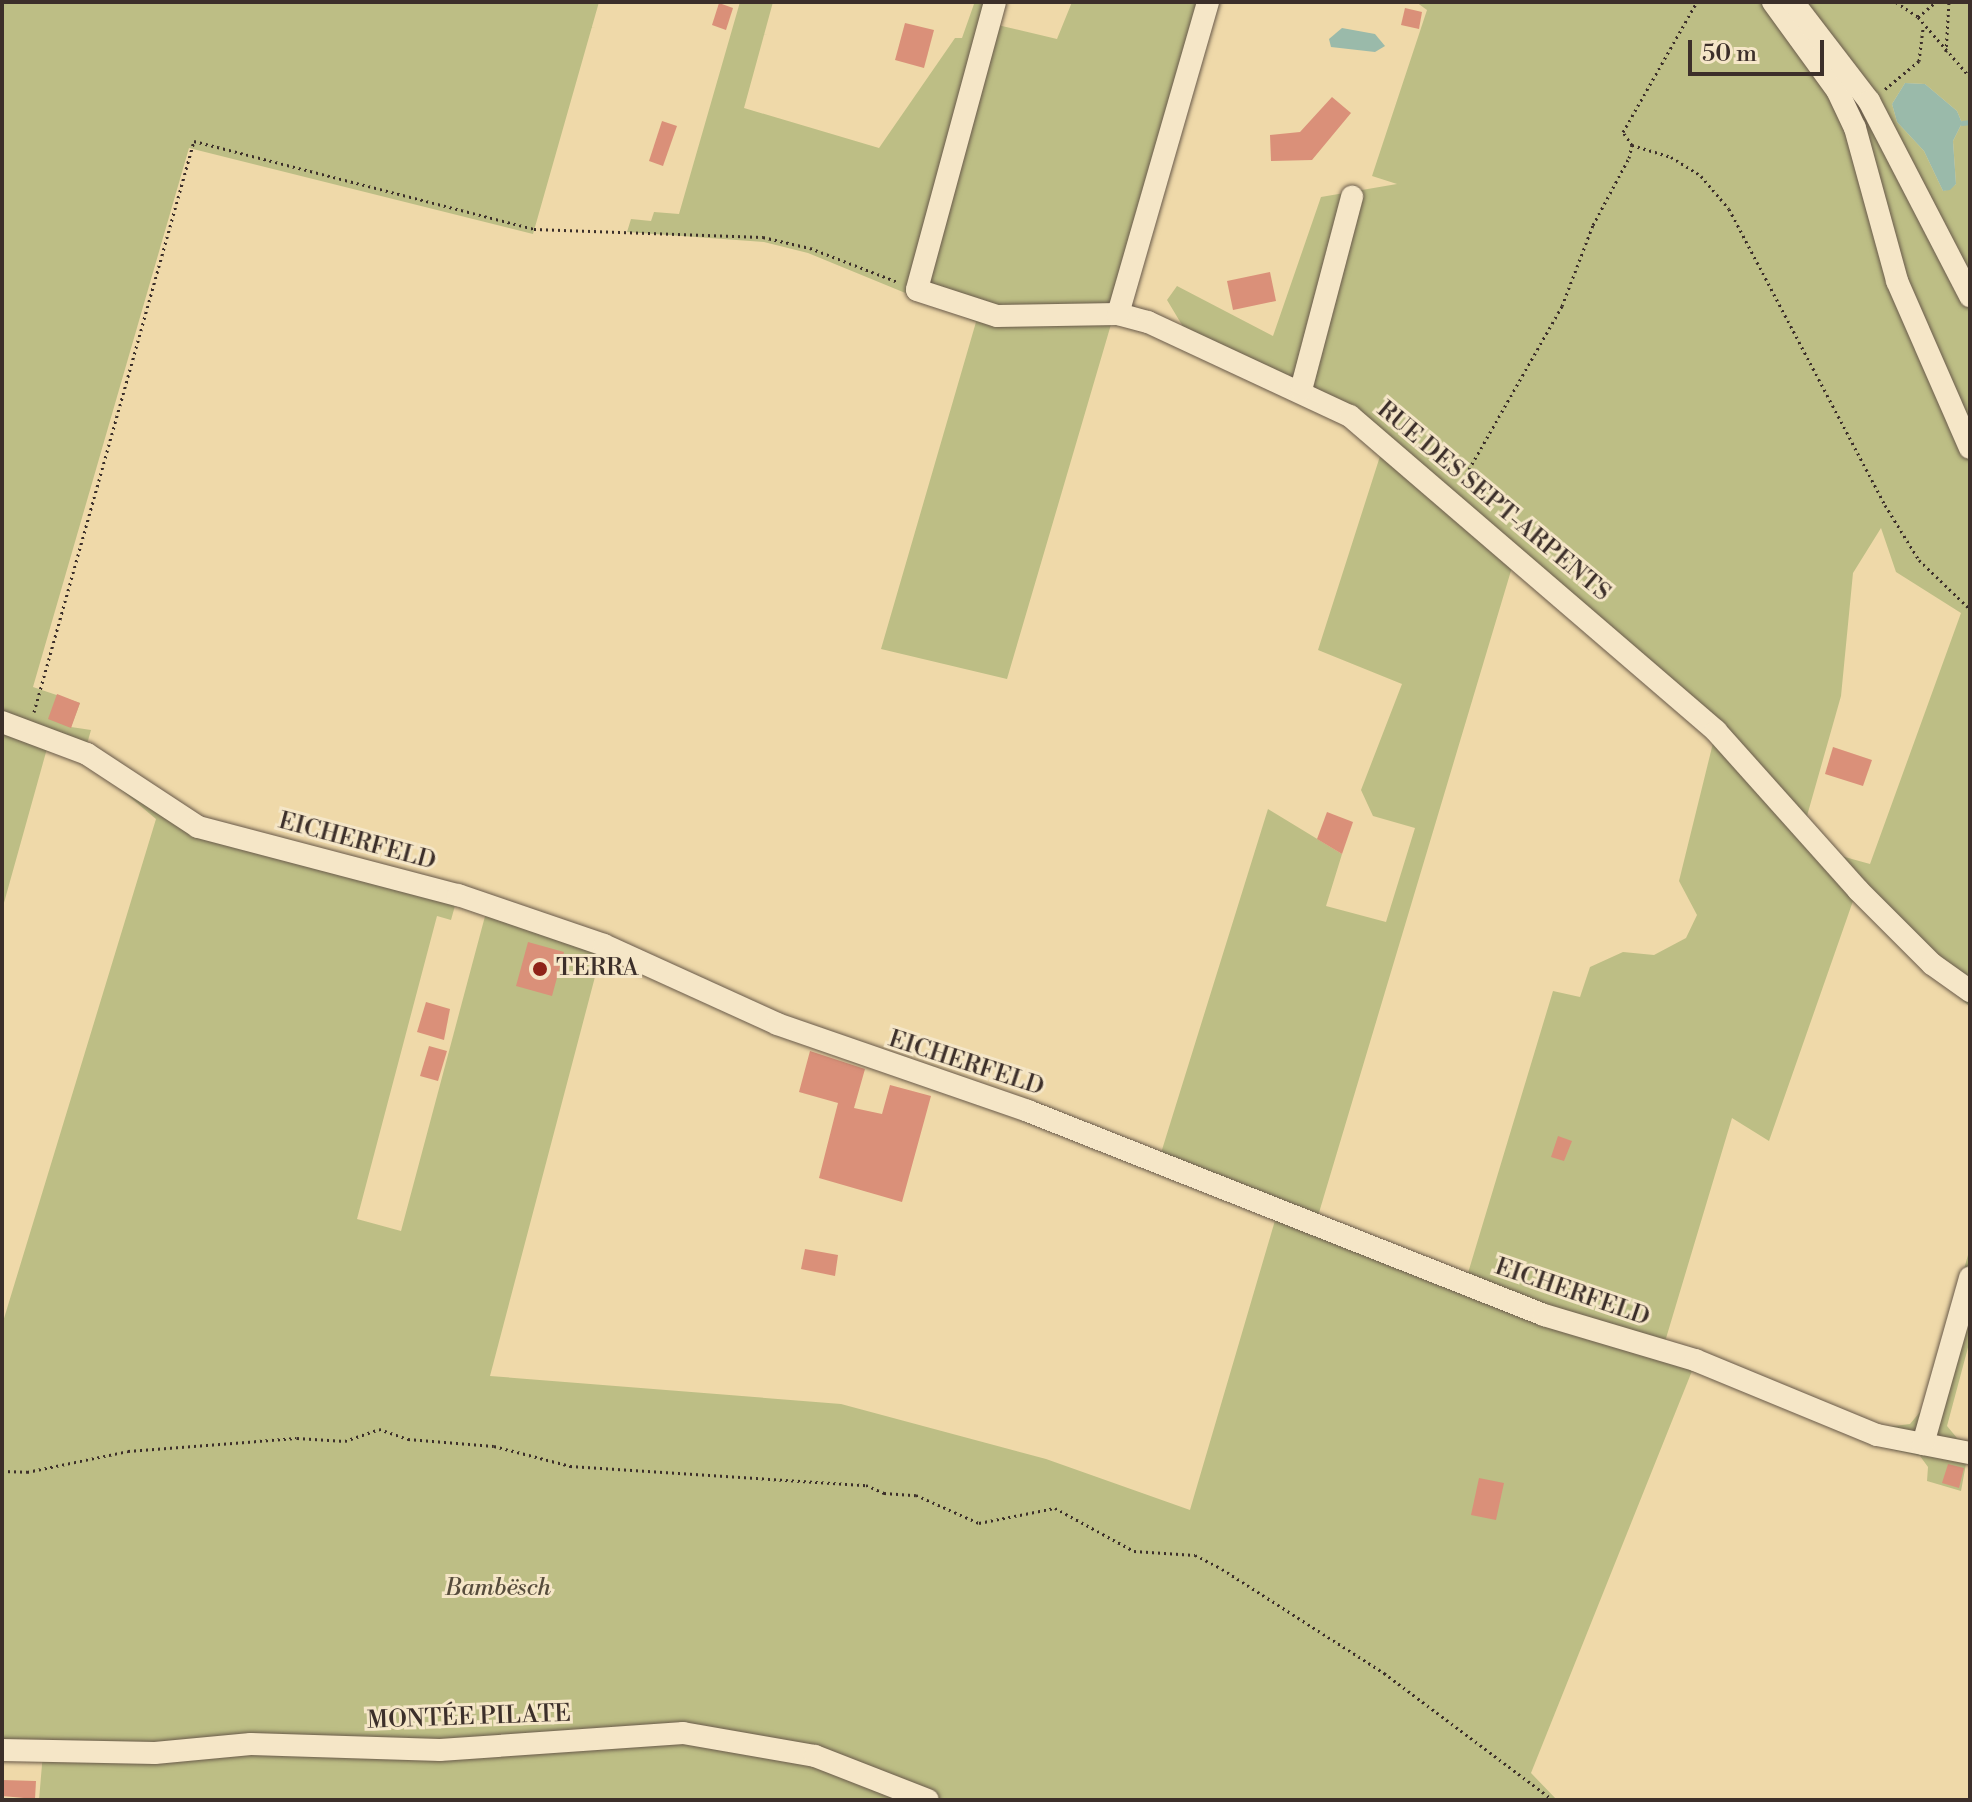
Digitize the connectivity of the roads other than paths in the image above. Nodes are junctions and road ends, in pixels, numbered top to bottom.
1 (995, 2) edge
2 (1208, 2) edge
3 (1773, 2) edge
4 (1793, 2) edge
5 (1352, 197) dead end
6 (1970, 296) edge
7 (1118, 314) junction
8 (1301, 390) junction
9 (1970, 448) edge
10 (2, 722) edge
11 (1970, 991) edge
12 (1970, 1278) edge
13 (1923, 1444) junction
14 (1970, 1453) edge
15 (2, 1750) edge
16 (928, 1800) edge

1 - 7 street, RUE DES SEPT-ARPENTS
2 - 7 street
3 - 9 street
4 - 6 street
5 - 8 street
7 - 8 street, RUE DES SEPT-ARPENTS
8 - 11 street, RUE DES SEPT-ARPENTS
10 - 13 street, EICHERFELD
12 - 13 street
13 - 14 street
15 - 16 street, MONTÉE PILATE

